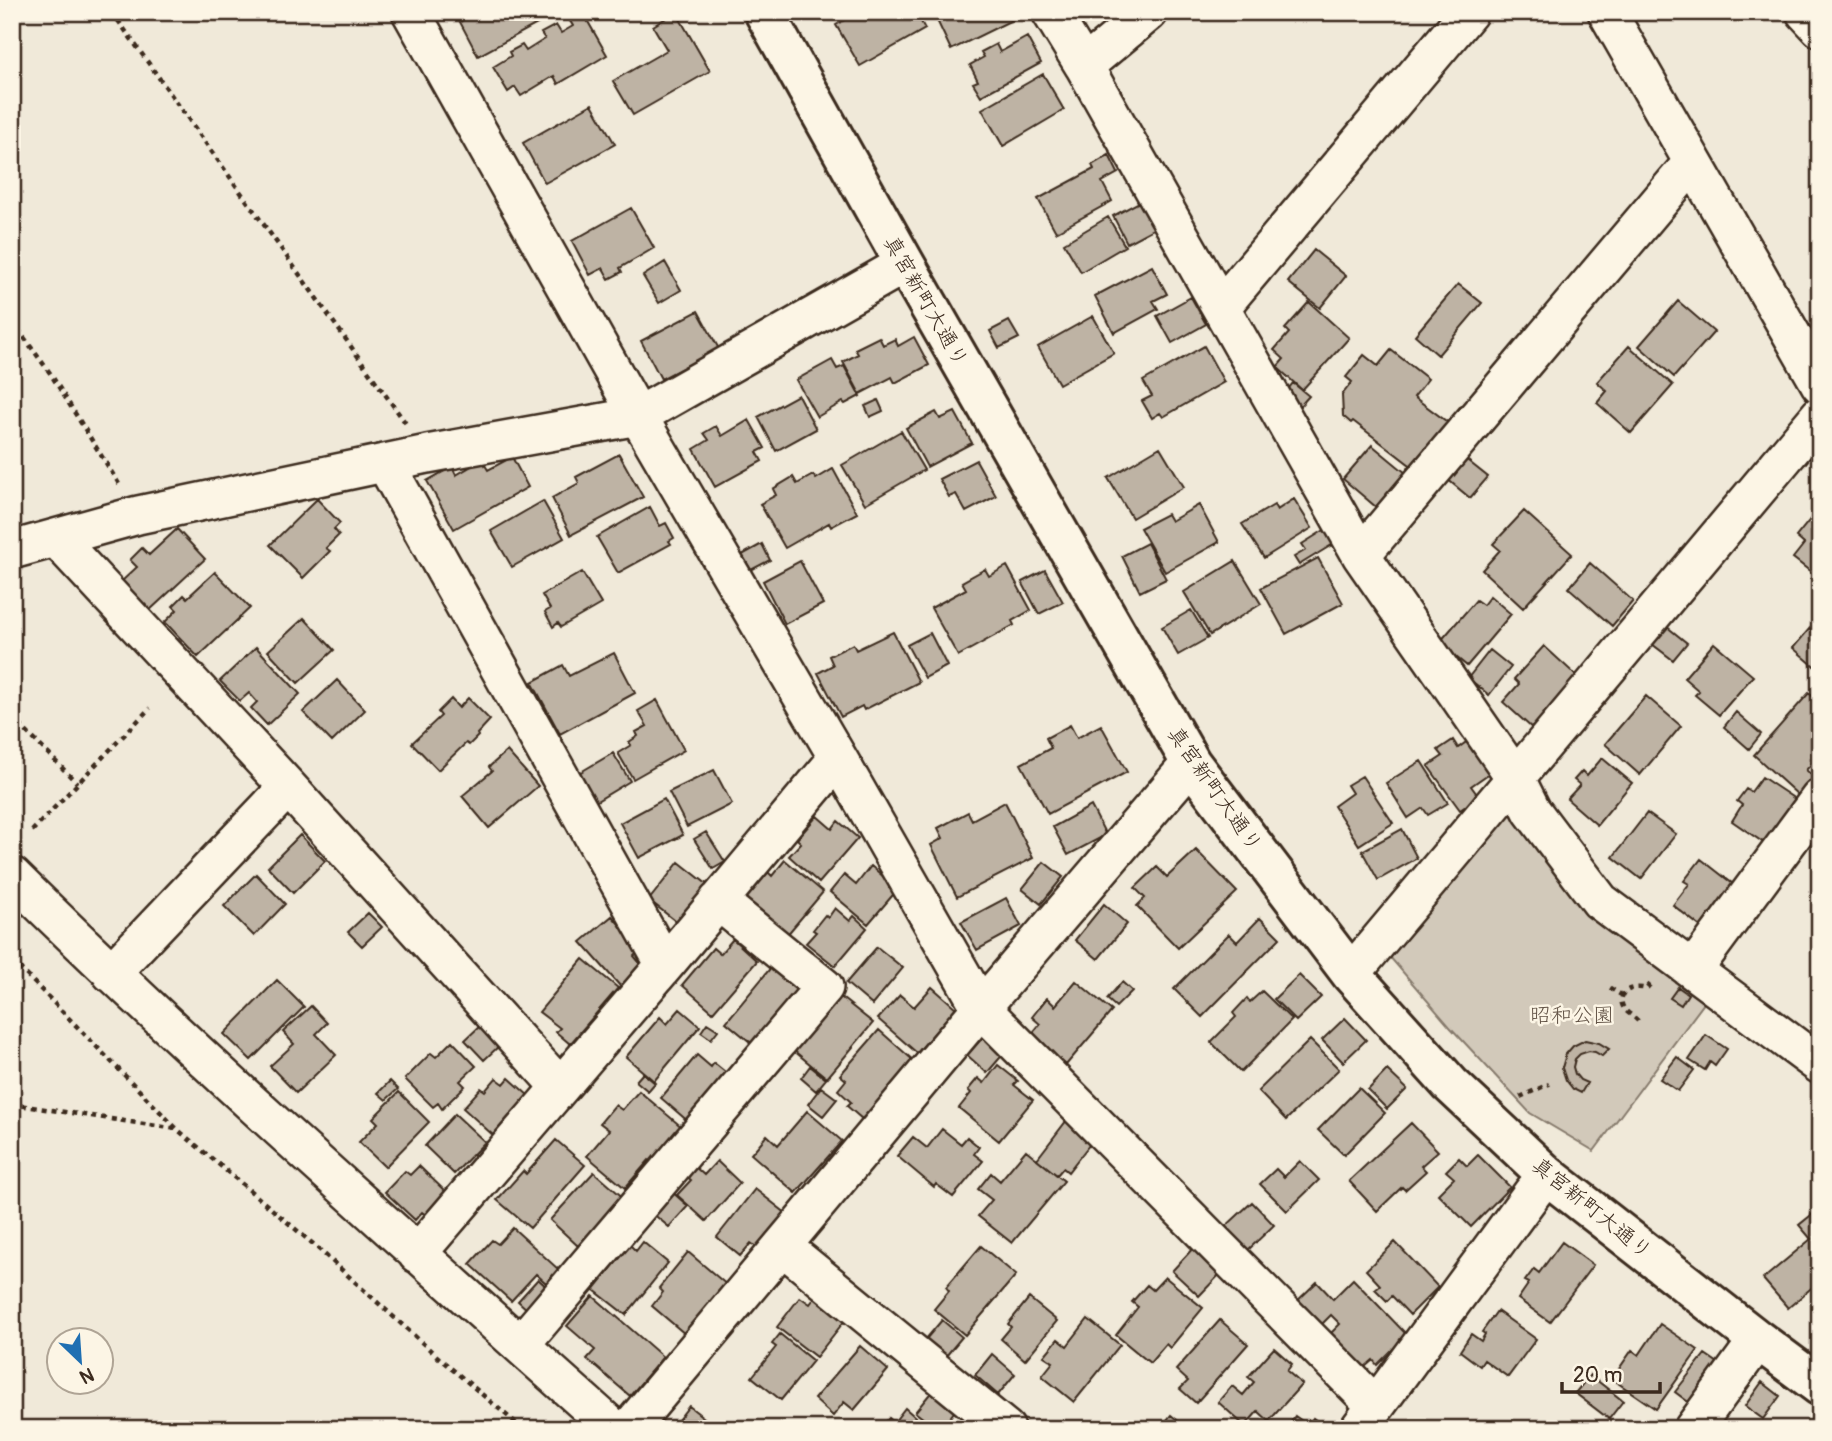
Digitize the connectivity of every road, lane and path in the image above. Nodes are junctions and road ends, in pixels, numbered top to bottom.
1 (112, 12) edge
2 (411, 12) edge
3 (764, 12) edge
4 (1051, 12) edge
5 (1149, 12) edge
6 (1469, 12) edge
7 (1607, 12) edge
8 (1805, 12) edge
9 (1820, 28) edge
10 (1084, 66) junction
11 (1692, 163) junction
12 (905, 264) junction
13 (1221, 307) junction
14 (12, 321) edge
15 (1820, 384) edge
16 (1820, 415) edge
17 (638, 416) junction
18 (427, 454) junction
19 (385, 463) junction
20 (138, 514) junction
21 (56, 538) junction
22 (12, 550) edge
23 (1361, 555) junction
24 (150, 708) dead end
25 (12, 717) edge
26 (838, 758) junction
27 (1191, 762) junction
28 (1516, 779) junction
29 (77, 783) junction
30 (288, 787) junction
31 (1820, 798) edge
32 (32, 831) dead end
33 (12, 876) edge
34 (718, 901) junction
35 (12, 960) edge
36 (1683, 963) junction
37 (665, 965) junction
38 (111, 973) junction
39 (1351, 974) junction
40 (1610, 988) dead end
41 (1623, 996) junction
42 (981, 1008) junction
43 (1638, 1021) dead end
44 (1820, 1065) edge
45 (1549, 1084) dead end
46 (560, 1087) junction
47 (1520, 1097) dead end
48 (12, 1104) edge
49 (178, 1130) junction
50 (1547, 1175) junction
51 (782, 1245) junction
52 (418, 1254) junction
53 (1758, 1340) junction
54 (520, 1345) junction
55 (1820, 1386) edge
56 (1367, 1417) edge
57 (523, 1429) edge
58 (614, 1429) edge
59 (629, 1429) edge
60 (1006, 1429) edge
61 (1693, 1429) edge

1 - 18 path
2 - 17 street
3 - 12 street, 真宮新町大通り
4 - 10 street
5 - 10 street
6 - 13 street
7 - 11 street
8 - 9 street
10 - 13 street
11 - 15 street
11 - 23 street
12 - 17 street
12 - 27 street, 真宮新町大通り
13 - 23 street
14 - 20 path
16 - 28 street
17 - 18 street
17 - 26 street
18 - 19 street
19 - 20 street
19 - 37 street
20 - 21 street
21 - 22 street
21 - 30 street
23 - 28 street
24 - 29 path
25 - 29 path
26 - 34 street
26 - 42 street
27 - 39 street, 真宮新町大通り
27 - 42 street
28 - 36 street
28 - 39 street
29 - 32 path
30 - 38 street
30 - 46 street
31 - 36 street
33 - 38 street
34 - 37 street
34 - 54 street
35 - 49 path
36 - 41 path
36 - 44 street
37 - 46 street
38 - 52 street
39 - 50 street, 真宮新町大通り
40 - 41 path
41 - 43 path
42 - 51 street
42 - 56 street
45 - 47 path
46 - 52 street
48 - 49 path
49 - 57 path
50 - 53 street, 真宮新町大通り
50 - 56 street
51 - 59 street
51 - 60 street
52 - 54 street
53 - 55 street, 真宮新町大通り
53 - 61 street
54 - 58 street

